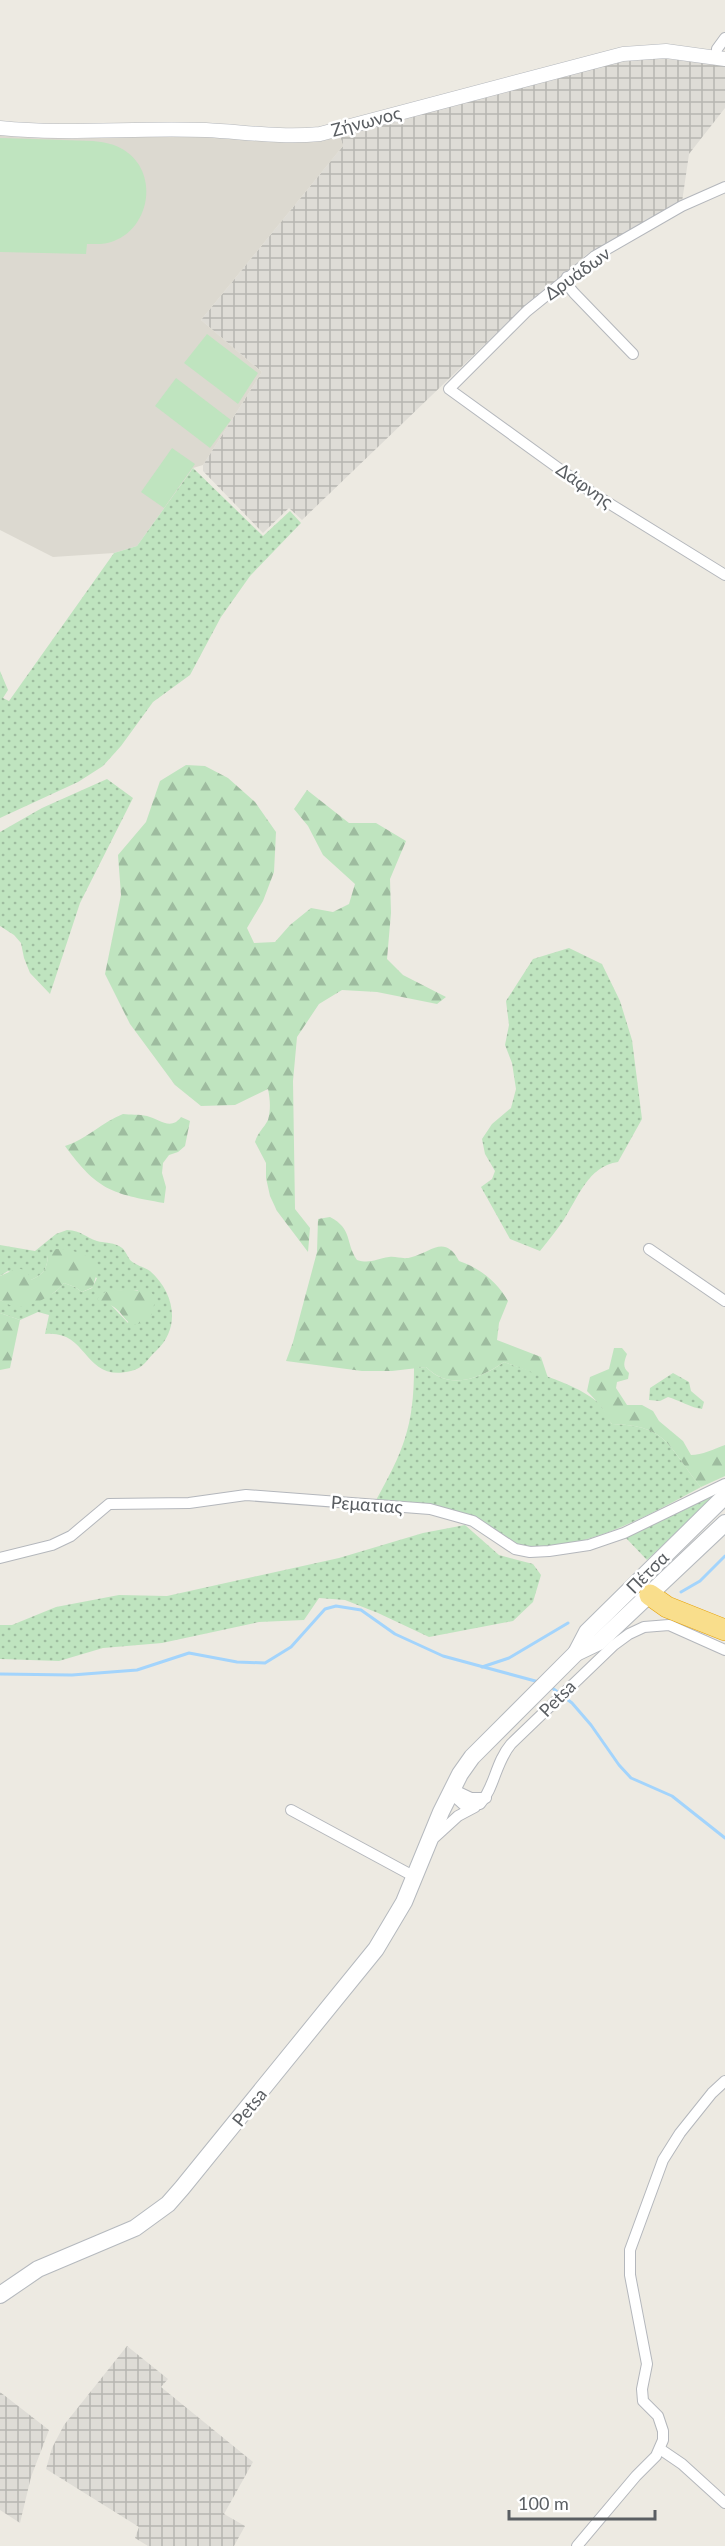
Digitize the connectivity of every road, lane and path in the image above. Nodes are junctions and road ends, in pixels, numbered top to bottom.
1 (725, 38) edge
2 (721, 58) edge
3 (0, 128) edge
4 (725, 187) edge
5 (567, 277) junction
6 (633, 354) dead end
7 (450, 389) joint
8 (725, 575) edge
9 (649, 1249) dead end
10 (725, 1301) edge
11 (725, 1484) edge
12 (725, 1496) edge
13 (725, 1523) edge
14 (0, 1558) edge
15 (644, 1588) junction
16 (725, 1630) edge
17 (725, 1650) edge
18 (499, 1728) joint
19 (452, 1789) junction
20 (483, 1801) junction
21 (291, 1810) dead end
22 (427, 1846) junction
23 (415, 1876) junction
24 (725, 2081) edge
25 (0, 2295) edge
26 (660, 2450) junction
27 (725, 2503) edge
28 (577, 2546) edge

1 - 2 street
2 - 3 street, Ζήνωνος
4 - 5 street, Δρυάδων
5 - 6 street
5 - 7 street, Δρυάδων
7 - 8 street, Δάφνης
9 - 10 street
11 - 14 street, Ρεματιας
12 - 15 main road, Πέτσα
13 - 15 main road, Πέτσα
15 - 16 highway
15 - 18 main road, Πέτσα
17 - 20 street, Petsa
18 - 19 main road, Petsa
19 - 20 street
19 - 22 main road, Petsa
20 - 22 street, Petsa
21 - 23 street
22 - 23 main road, Petsa
23 - 25 main road, Petsa
24 - 26 street
26 - 27 street
26 - 28 street

